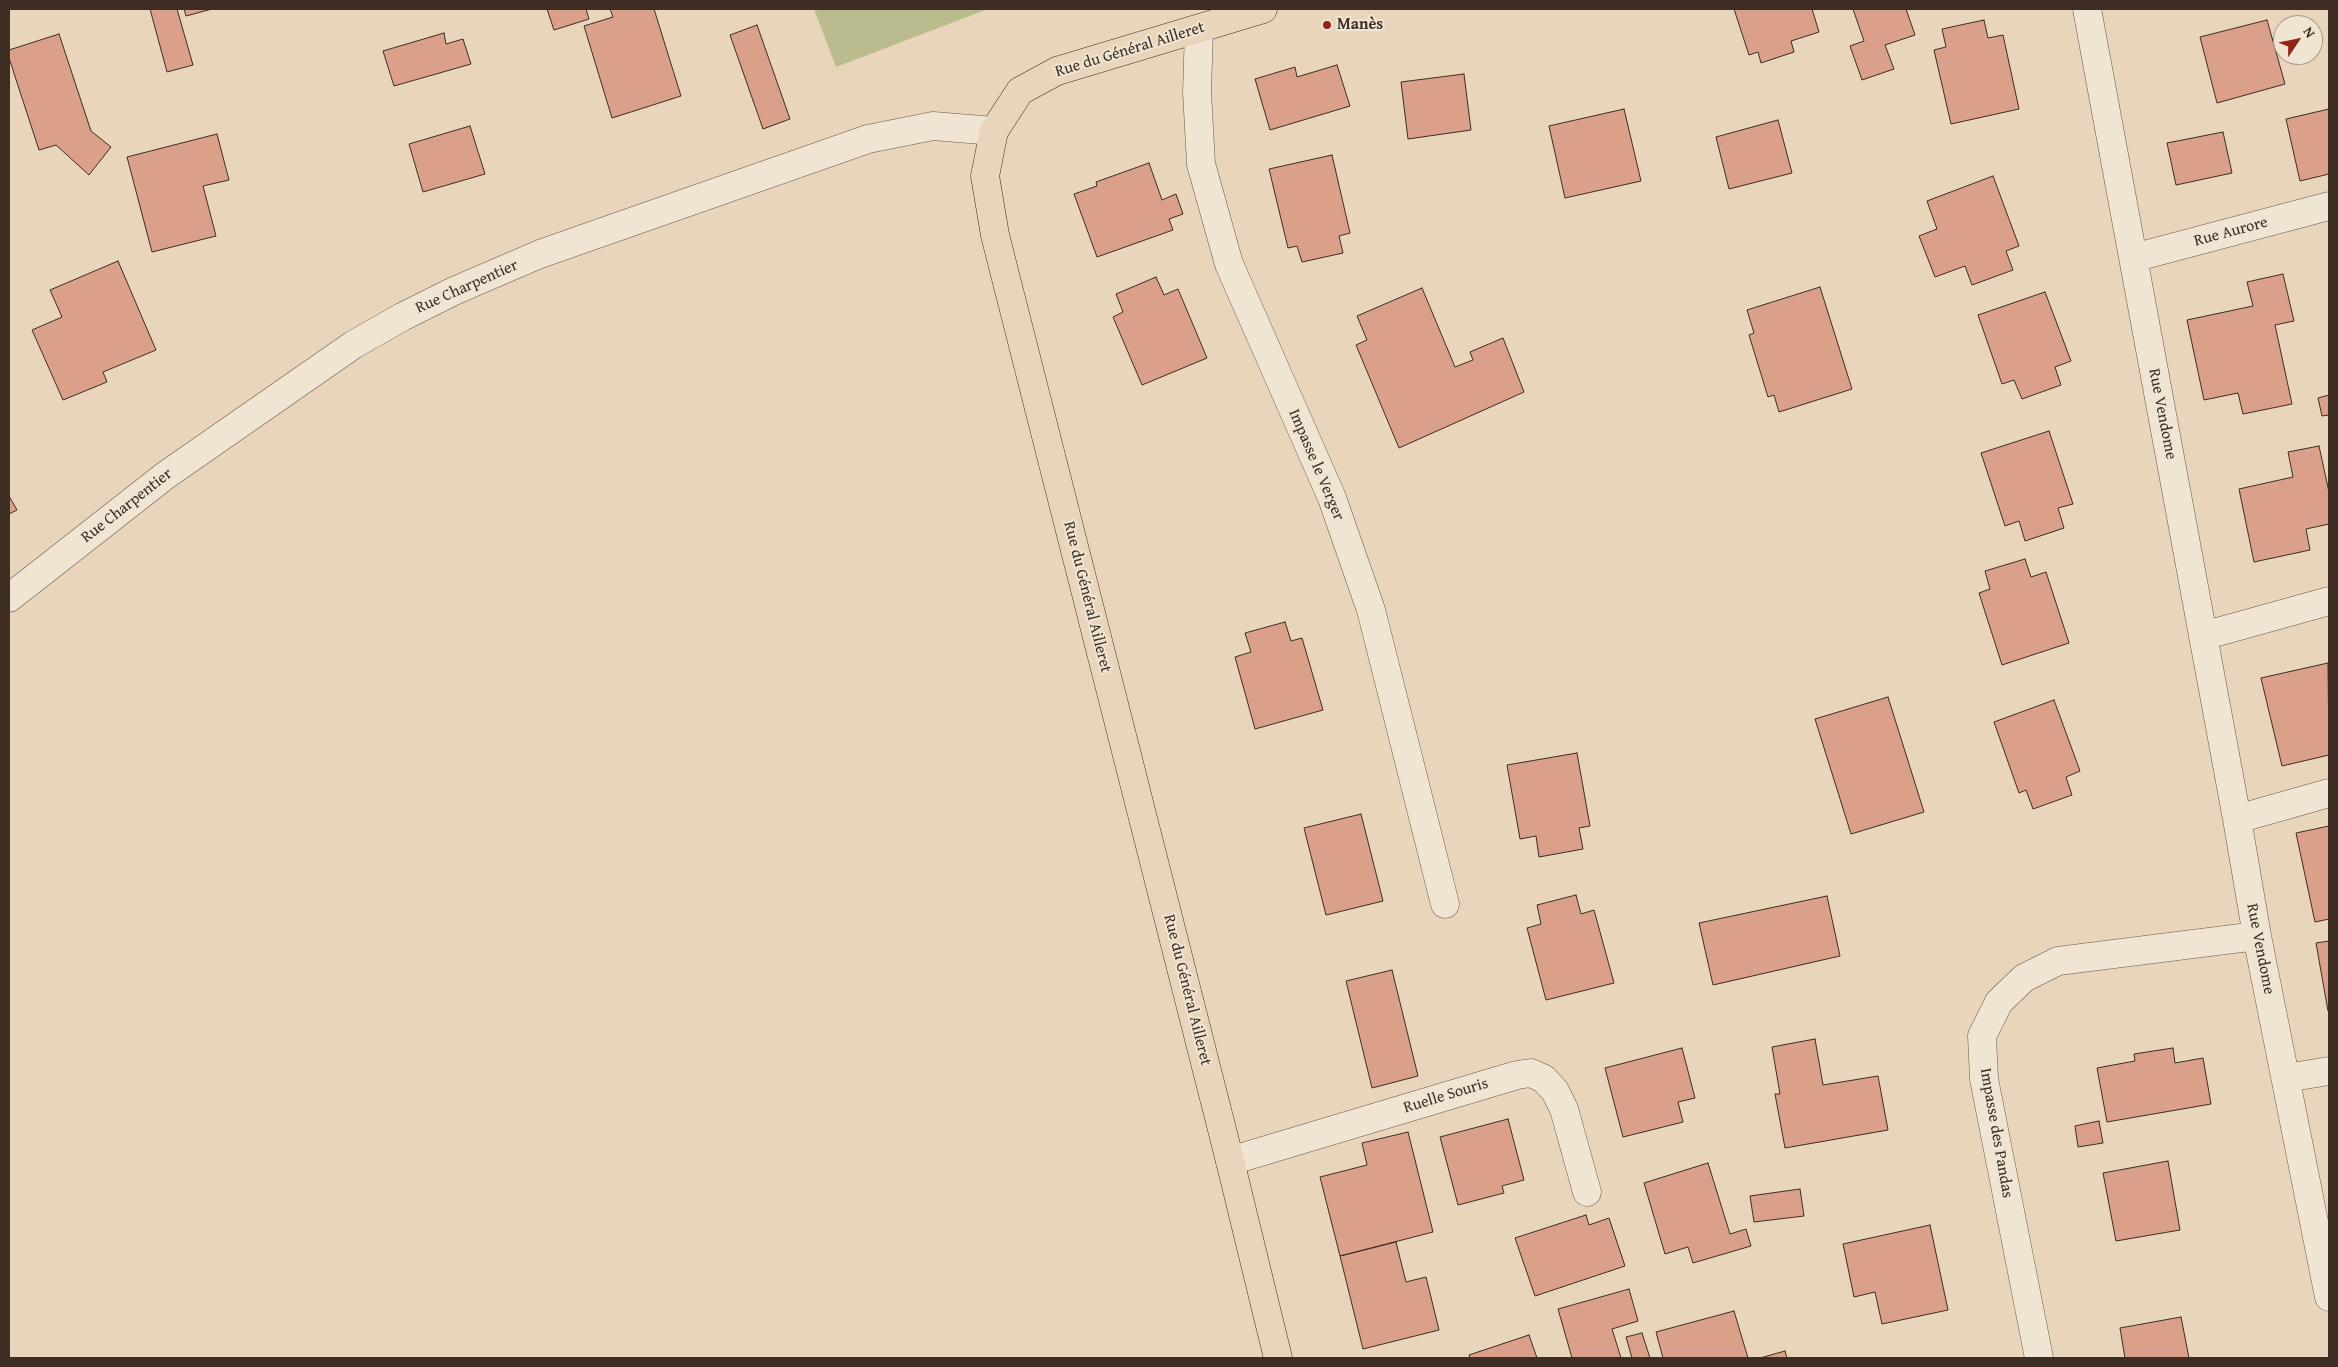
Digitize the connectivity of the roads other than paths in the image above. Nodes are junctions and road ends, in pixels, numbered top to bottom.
1 (1263, 9) edge
2 (2087, 9) edge
3 (1199, 29) junction
4 (994, 131) junction
5 (2329, 206) edge
6 (2132, 258) junction
7 (9, 598) edge
8 (2329, 601) edge
9 (2203, 636) junction
10 (2329, 793) edge
11 (2237, 819) junction
12 (1445, 904) dead end
13 (2257, 936) junction
14 (2329, 1071) edge
15 (2286, 1078) junction
16 (1230, 1160) junction
17 (1587, 1192) dead end
18 (2325, 1251) edge
19 (2329, 1297) edge
20 (1278, 1358) edge
21 (2039, 1358) edge

1 - 3 main road, Rue du Général Ailleret
2 - 6 street, Rue Vendome
3 - 4 main road, Rue du Général Ailleret
3 - 12 street, Impasse le Verger
4 - 7 street, Rue Charpentier
4 - 16 main road, Rue du Général Ailleret
5 - 6 street, Rue Aurore
6 - 9 street, Rue Vendome
8 - 9 street
9 - 11 street, Rue Vendome
10 - 11 street
11 - 13 street, Rue Vendome
13 - 15 street, Rue Vendome
13 - 21 street, Impasse des Pandas
14 - 15 street
15 - 18 street, Rue Vendome
16 - 17 street, Ruelle Souris
16 - 20 main road, Rue du Général Ailleret
18 - 19 street, Rue Vendome

